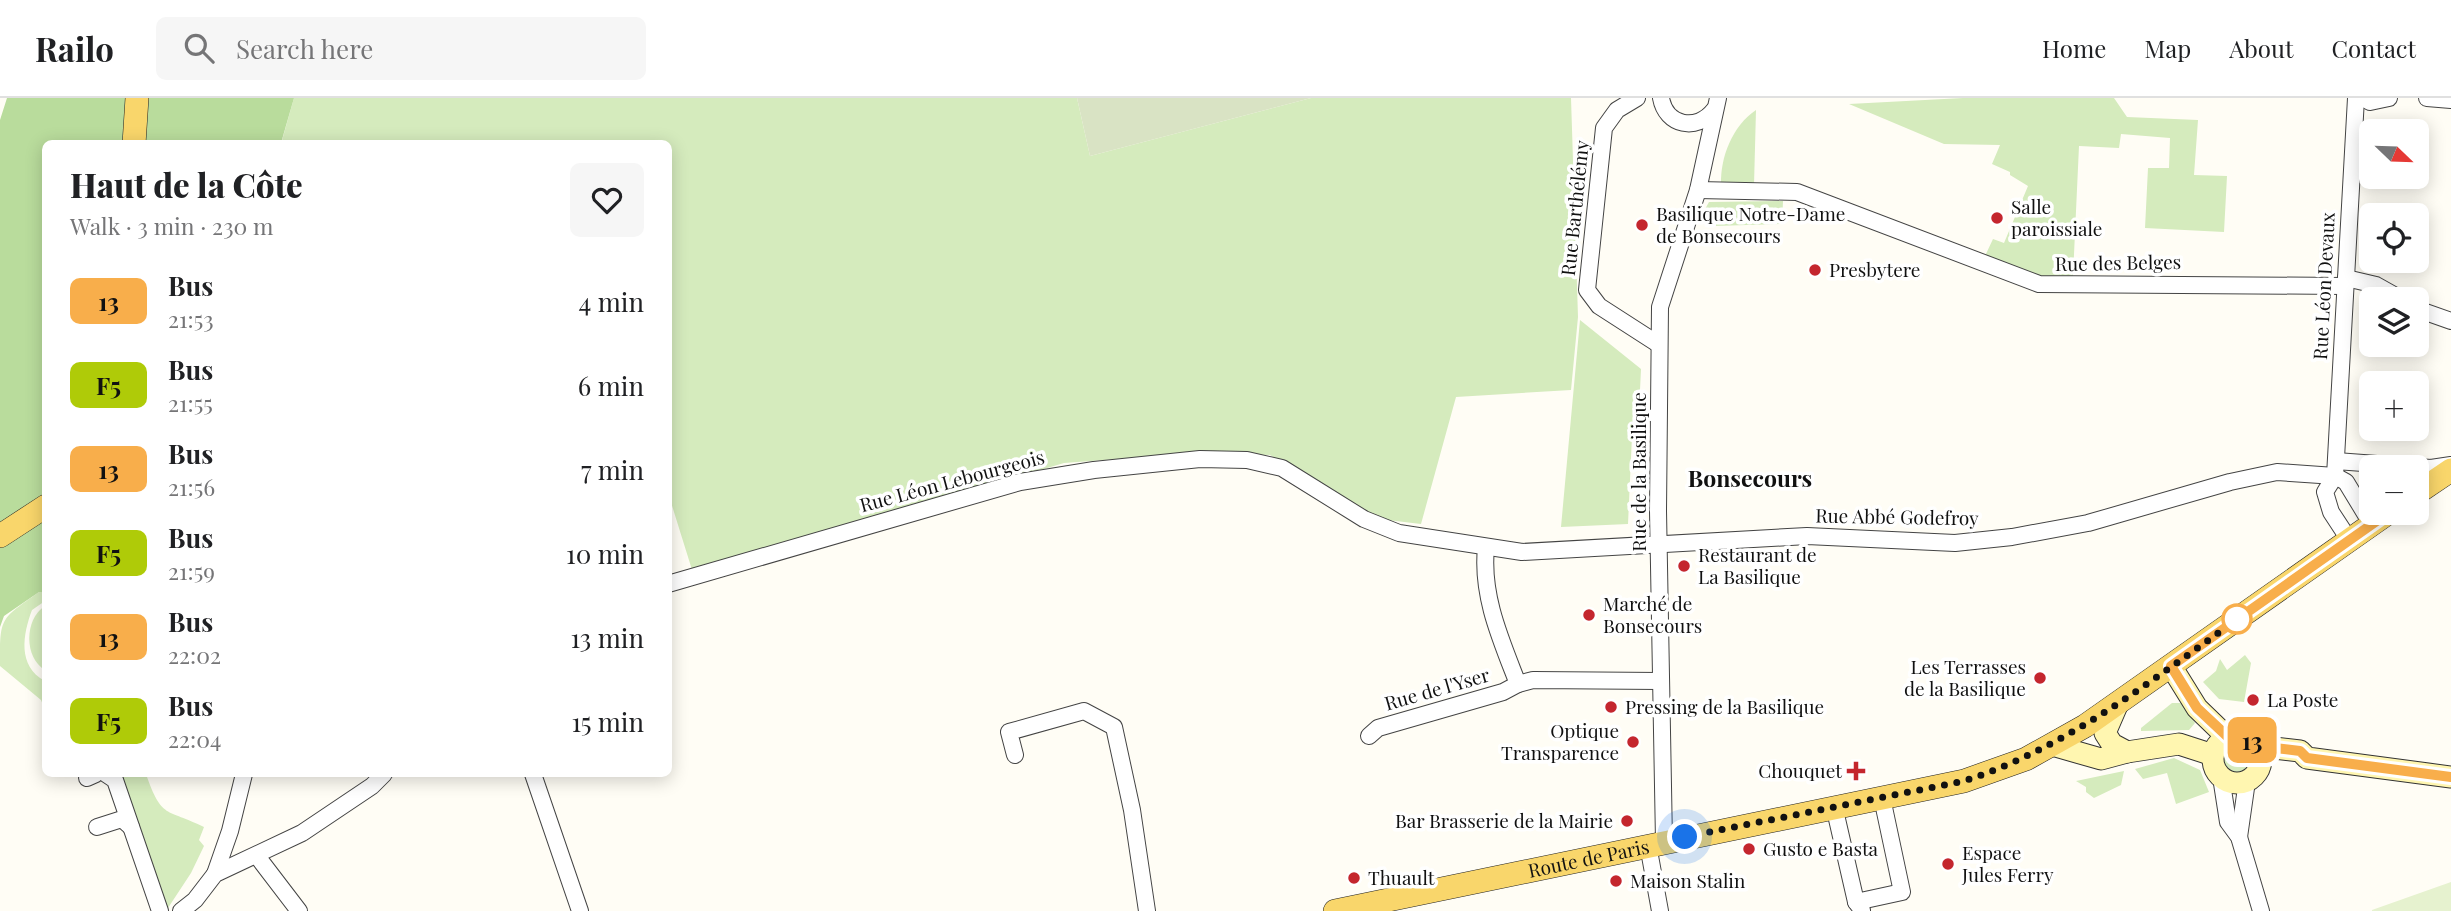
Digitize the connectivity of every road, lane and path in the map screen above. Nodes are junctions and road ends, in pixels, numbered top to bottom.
1 (137, 98) edge
2 (1661, 98) edge
3 (2356, 98) edge
4 (2362, 98) edge
5 (2389, 98) edge
6 (2427, 98) edge
7 (1630, 100) edge
8 (2451, 100) edge
9 (1716, 104) edge
10 (134, 140) edge
11 (1698, 190) junction
12 (2345, 282) junction
13 (2380, 287) edge
14 (2429, 313) edge
15 (2451, 321) edge
16 (1658, 344) junction
17 (2451, 465) edge
18 (2336, 469) junction
19 (2451, 470) edge
20 (2429, 485) edge
21 (2359, 496) edge
22 (42, 509) edge
23 (2372, 525) edge
24 (0, 536) edge
25 (2350, 541) junction
26 (1661, 545) junction
27 (1486, 548) junction
28 (672, 583) edge
29 (2171, 666) junction
30 (1660, 681) junction
31 (1518, 684) junction
32 (2118, 703) junction
33 (1369, 736) dead end
34 (2228, 737) junction
35 (2052, 745) junction
36 (2258, 746) junction
37 (2127, 752) junction
38 (1015, 755) dead end
39 (2213, 755) junction
40 (2307, 758) junction
41 (2253, 776) junction
42 (110, 777) edge
43 (243, 777) edge
44 (381, 777) edge
45 (534, 777) edge
46 (2221, 777) junction
47 (2451, 777) edge
48 (1882, 798) junction
49 (1834, 806) junction
50 (97, 827) dead end
51 (131, 827) junction
52 (2239, 837) junction
53 (1656, 843) junction
54 (257, 856) junction
55 (215, 874) junction
56 (1859, 907) edge
57 (160, 911) edge
58 (181, 911) edge
59 (299, 911) edge
60 (580, 911) edge
61 (1147, 911) edge
62 (1335, 911) edge
63 (1660, 911) edge
64 (2261, 911) edge

1 - 10 main road
2 - 9 street, Rue de la Basilique
3 - 12 street, Rue Léon Devaux
4 - 5 street
6 - 8 street
7 - 16 street, Rue Barthélémy
9 - 11 street, Rue de la Basilique
11 - 12 street, Rue des Belges
11 - 16 street, Rue de la Basilique
12 - 13 street, Rue des Belges
12 - 18 street, Rue Léon Devaux
14 - 15 street
16 - 26 street, Rue de la Basilique
17 - 18 street
18 - 21 street
18 - 25 street, Rue Léon Devaux
18 - 26 street, Rue Abbé Godefroy
19 - 20 main road
22 - 24 main road
23 - 25 main road, Route de Paris
25 - 29 main road, Route de Paris
26 - 27 street, Rue Abbé Godefroy
26 - 30 street, Rue de la Basilique
27 - 28 street, Rue Léon Lebourgeois
27 - 31 street
29 - 32 main road, Route de Paris
29 - 34 street
30 - 31 street, Rue de l'Yser
30 - 53 street, Rue de la Basilique
31 - 33 street, Rue de l'Yser
32 - 35 main road, Route de Paris
32 - 37 street
34 - 36 street
34 - 39 street
35 - 37 street
35 - 48 main road, Route de Paris
36 - 40 street
36 - 41 street
37 - 39 street
38 - 61 street
39 - 46 street
40 - 41 street
40 - 47 street
41 - 46 street
41 - 52 street
42 - 51 street
43 - 55 street
44 - 54 street
45 - 60 street
46 - 52 street
48 - 49 main road, Route de Paris
48 - 56 street
49 - 53 main road, Route de Paris
49 - 56 street
50 - 51 street
51 - 57 street
52 - 64 street
53 - 62 main road, Route de Paris
53 - 63 street, Rue de la Basilique
54 - 55 street
54 - 59 street
55 - 58 street

